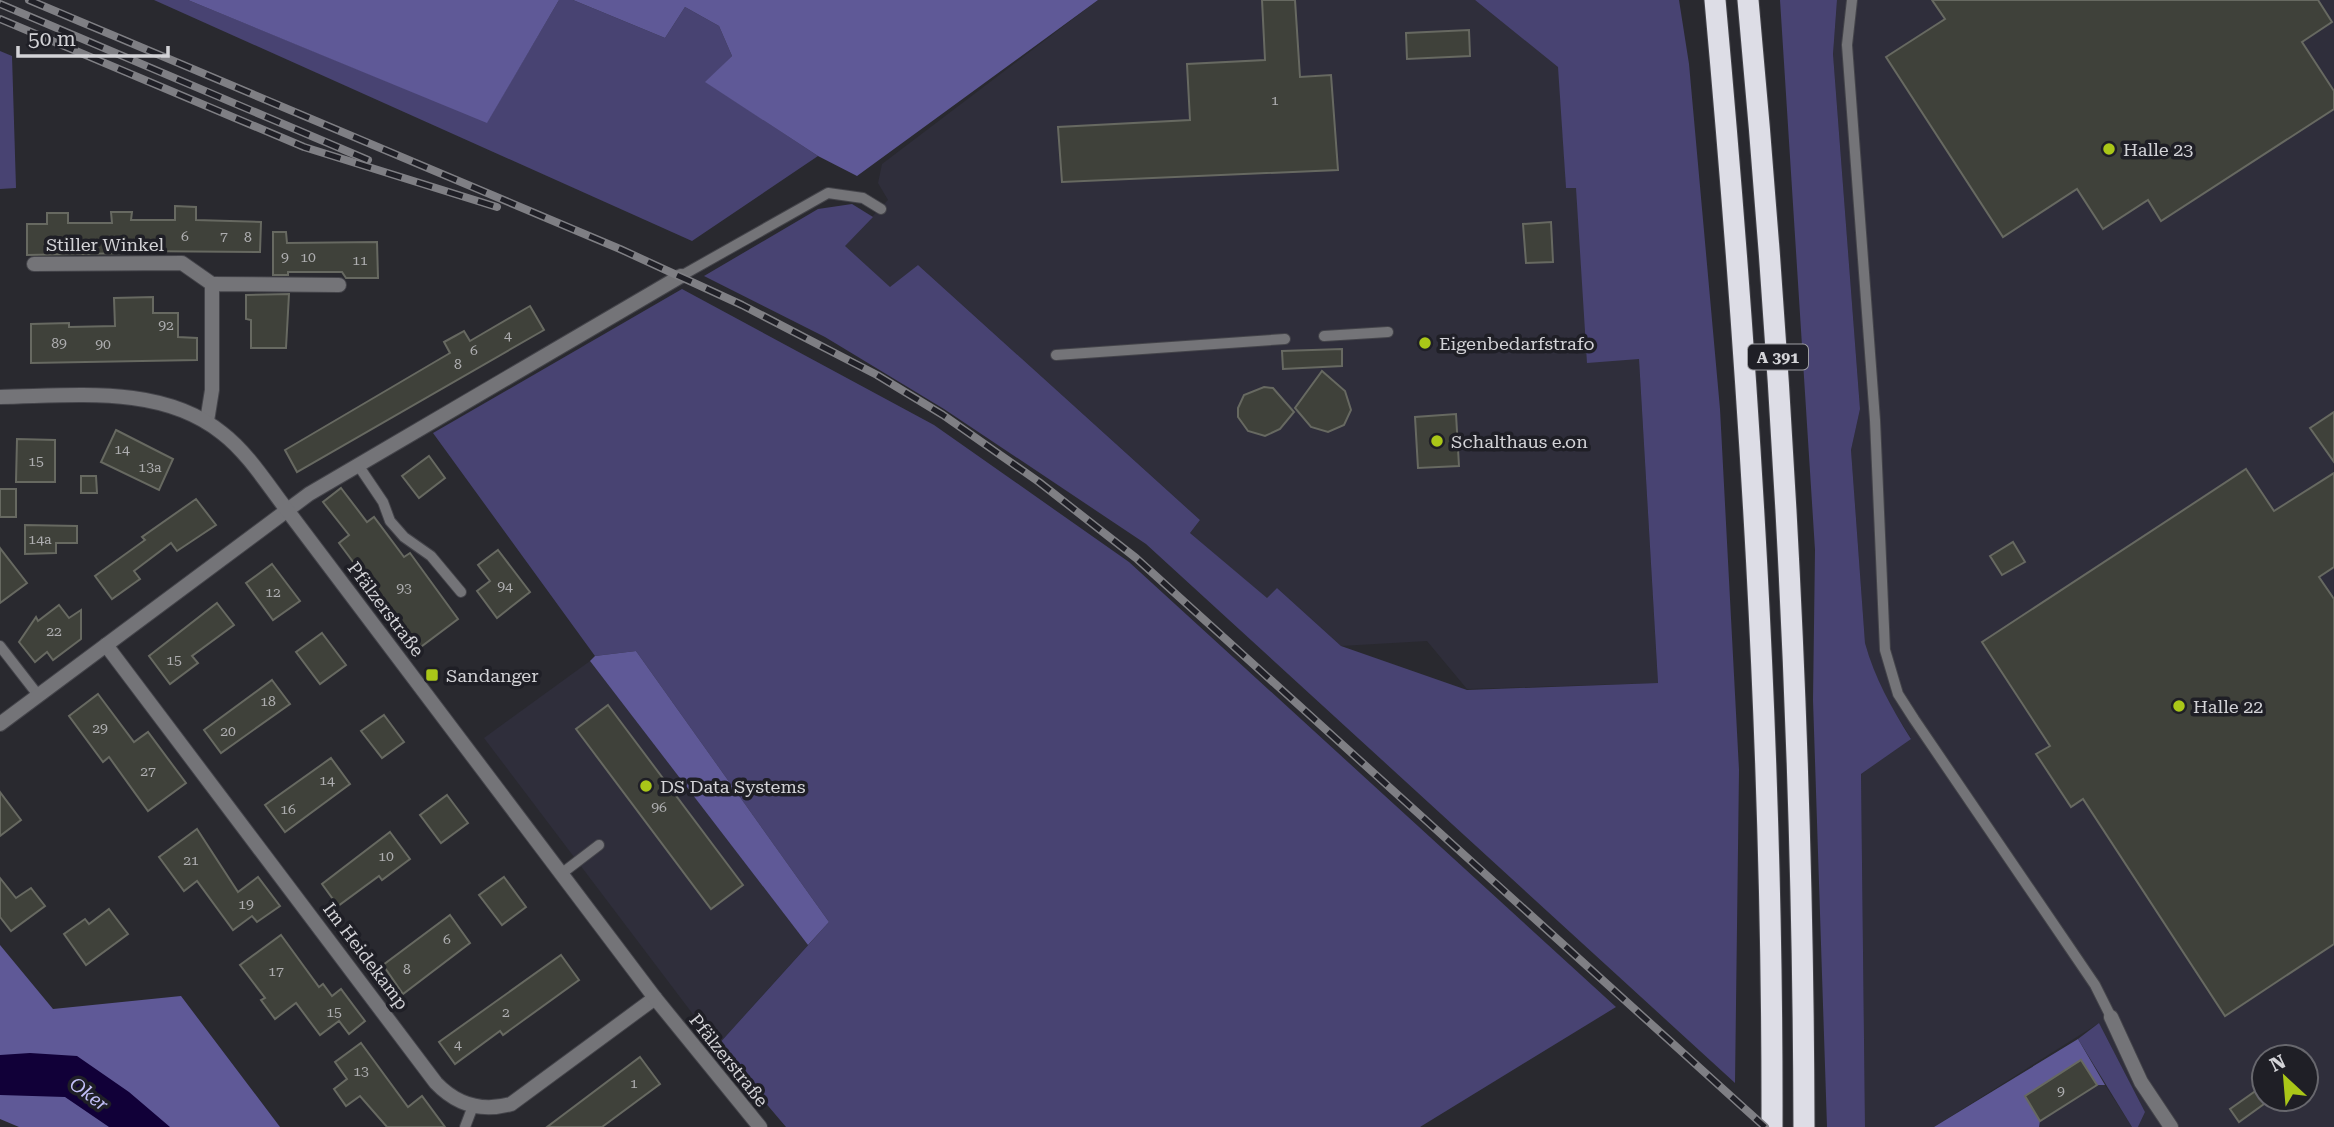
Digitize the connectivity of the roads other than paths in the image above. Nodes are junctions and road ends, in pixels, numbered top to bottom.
1 (1703, 0) edge
2 (1714, 0) edge
3 (1748, 0) edge
4 (1762, 0) edge
5 (1852, 0) edge
6 (1755, 77) junction
7 (1722, 83) junction
8 (881, 209) dead end
9 (34, 264) dead end
10 (681, 276) joint
11 (212, 284) junction
12 (339, 285) dead end
13 (1388, 332) dead end
14 (1324, 336) dead end
15 (1285, 338) dead end
16 (1056, 355) dead end
17 (0, 397) edge
18 (207, 421) junction
19 (359, 465) junction
20 (288, 510) junction
21 (461, 592) dead end
22 (106, 645) junction
23 (0, 646) edge
24 (38, 695) junction
25 (0, 724) edge
26 (599, 845) dead end
27 (561, 874) junction
28 (655, 998) junction
29 (2111, 1017) joint
30 (473, 1106) junction
31 (464, 1127) edge
32 (760, 1127) edge
33 (1772, 1127) edge
34 (1804, 1127) edge
35 (2171, 1127) edge

1 - 7 highway
2 - 7 highway, A 391
3 - 6 highway, A 391
4 - 6 highway
5 - 29 lane
6 - 34 highway, A 391
7 - 33 highway, A 391
8 - 10 lane
9 - 11 street, Stiller Winkel
10 - 19 street
11 - 12 street
11 - 18 street
13 - 14 lane
15 - 16 lane
17 - 18 street, Pfälzerstraße
18 - 20 street, Pfälzerstraße
19 - 20 street
19 - 21 lane
20 - 22 street
20 - 27 street, Pfälzerstraße
22 - 24 street
22 - 30 street, Im Heidekamp
23 - 24 lane
24 - 25 street
26 - 27 lane
27 - 28 street, Pfälzerstraße
28 - 30 street
28 - 32 street, Pfälzerstraße
29 - 35 street
30 - 31 lane

